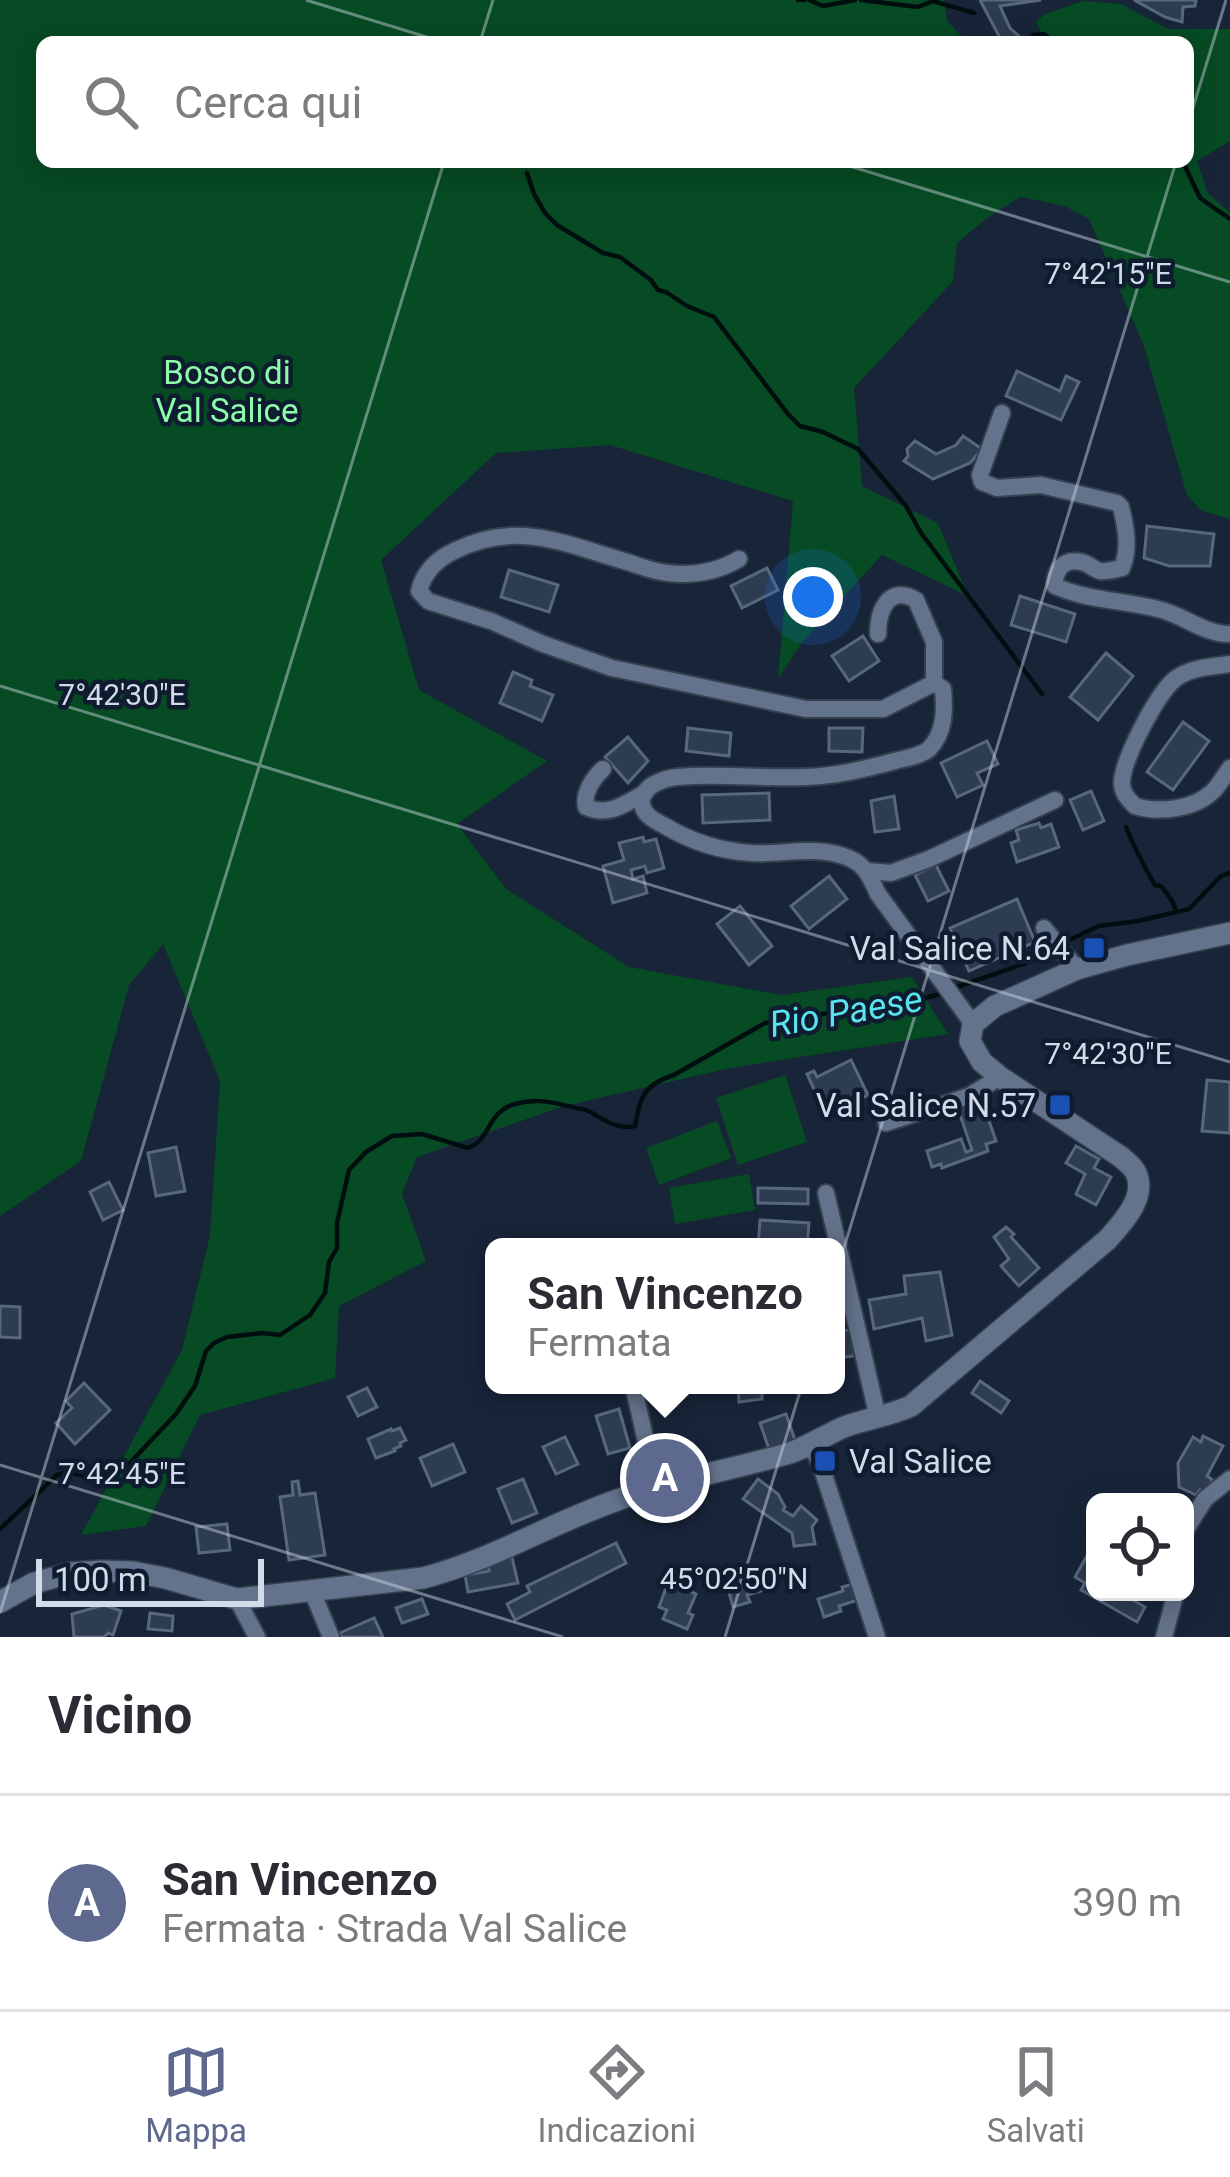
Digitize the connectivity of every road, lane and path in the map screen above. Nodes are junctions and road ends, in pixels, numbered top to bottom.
1 (1002, 413) dead end
2 (739, 560) dead end
3 (878, 634) dead end
4 (1230, 634) edge
5 (1230, 664) edge
6 (934, 683) junction
7 (1230, 768) edge
8 (603, 769) dead end
9 (645, 793) junction
10 (1055, 800) dead end
11 (867, 871) junction
12 (1230, 933) edge
13 (1053, 939) dead end
14 (1077, 969) junction
15 (973, 1024) junction
16 (1000, 1077) junction
17 (886, 1123) dead end
18 (826, 1193) dead end
19 (836, 1238) edge
20 (845, 1275) edge
21 (635, 1394) edge
22 (878, 1418) junction
23 (812, 1445) junction
24 (1230, 1479) edge
25 (653, 1487) junction
26 (1194, 1513) edge
27 (312, 1591) junction
28 (237, 1599) junction
29 (1174, 1601) edge
30 (0, 1602) edge
31 (257, 1637) edge
32 (331, 1637) edge
33 (877, 1637) edge
34 (1164, 1637) edge

1 - 4 street
2 - 6 street
3 - 6 street
5 - 7 street
6 - 9 street
8 - 9 street
9 - 11 street
10 - 11 street
11 - 15 street
12 - 14 street
13 - 14 street
14 - 15 street
15 - 16 street
16 - 17 street
16 - 22 street
18 - 19 street
20 - 22 street
21 - 25 street
22 - 23 street
23 - 25 street
23 - 33 street
24 - 26 street
25 - 27 street
27 - 28 street
27 - 32 street
28 - 30 street
28 - 31 street
29 - 34 street

